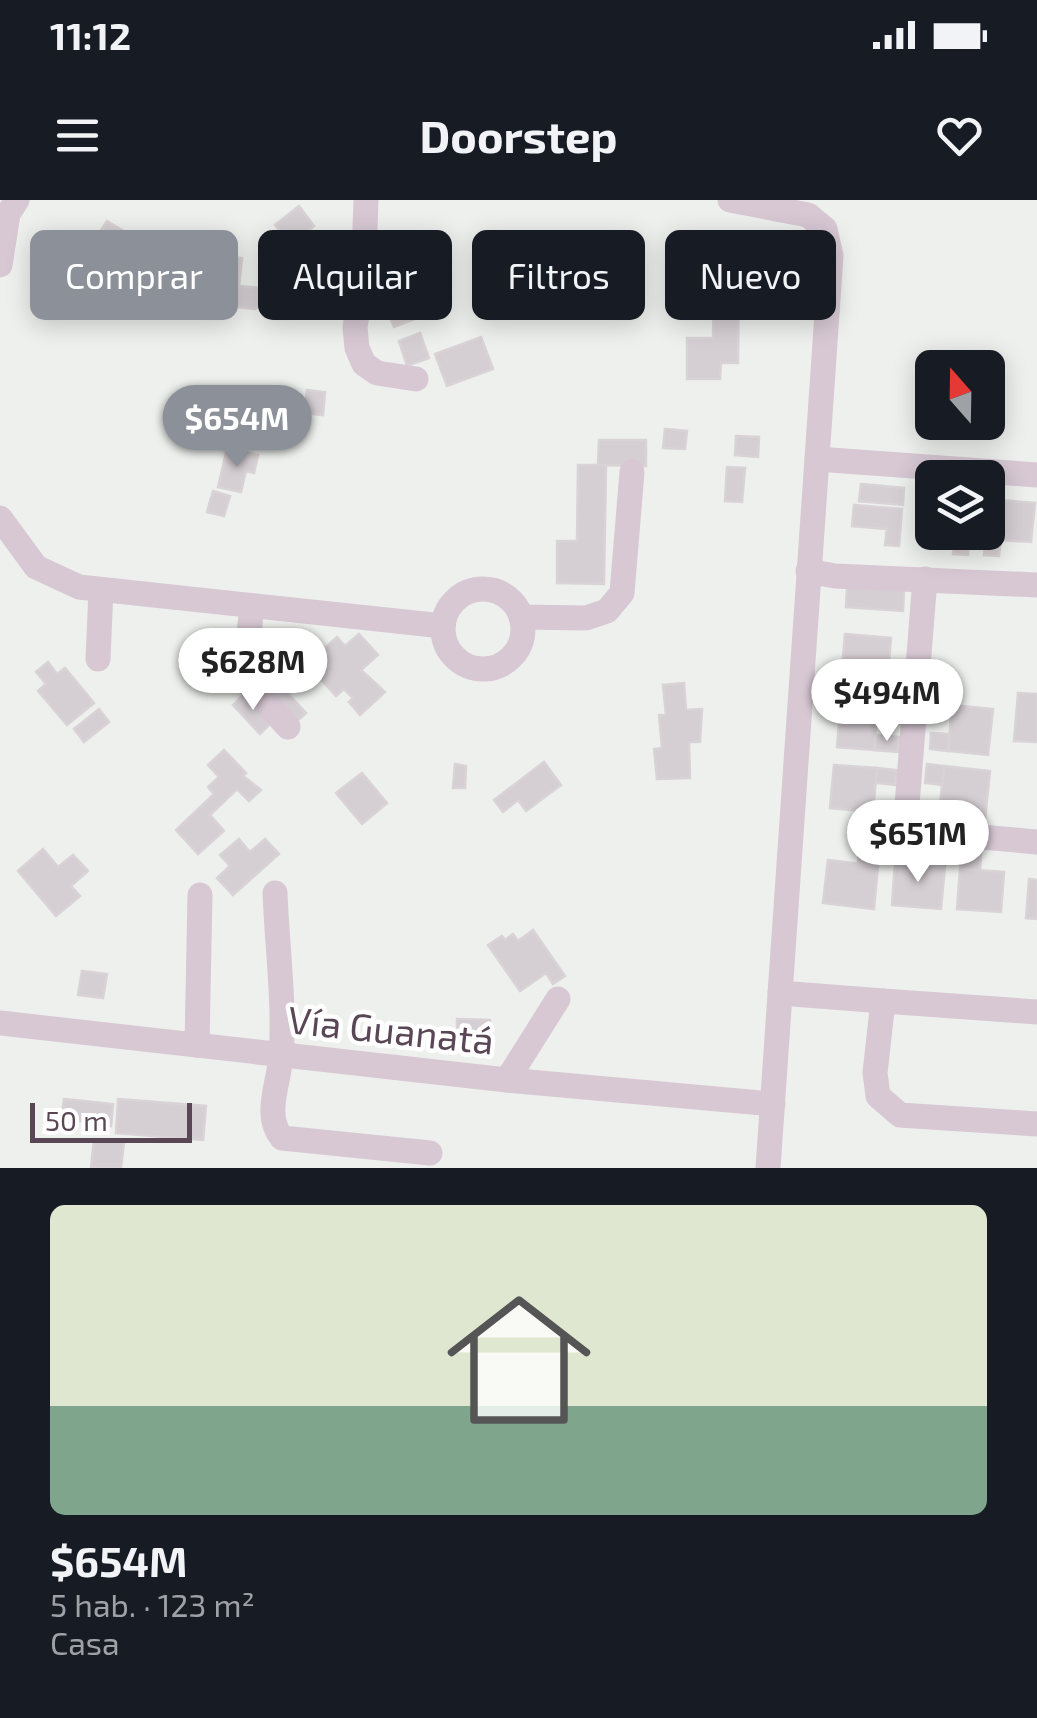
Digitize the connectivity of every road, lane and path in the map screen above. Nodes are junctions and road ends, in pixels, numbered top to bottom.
1 (17, 200) edge
2 (366, 200) edge
3 (728, 200) edge
4 (0, 265) edge
5 (416, 379) dead end
6 (818, 458) junction
7 (632, 472) dead end
8 (1037, 476) edge
9 (1, 527) edge
10 (808, 571) junction
11 (924, 580) junction
12 (1037, 585) edge
13 (102, 590) junction
14 (252, 606) junction
15 (522, 617) junction
16 (444, 626) junction
17 (98, 659) dead end
18 (288, 727) dead end
19 (871, 827) dead end
20 (905, 830) junction
21 (1037, 842) edge
22 (200, 894) dead end
23 (275, 894) dead end
24 (793, 994) junction
25 (558, 999) dead end
26 (882, 1002) junction
27 (1037, 1012) edge
28 (0, 1023) edge
29 (197, 1045) junction
30 (282, 1054) junction
31 (507, 1080) junction
32 (774, 1104) junction
33 (1037, 1124) edge
34 (430, 1153) dead end
35 (768, 1168) edge

1 - 4 street
2 - 5 street
3 - 6 street
6 - 8 street
6 - 10 street
7 - 15 street
9 - 13 street
10 - 11 street
10 - 24 street
11 - 12 street
11 - 20 street
13 - 14 street
13 - 17 street
14 - 16 street
14 - 18 street
15 - 16 street
15 - 16 street
19 - 20 street
20 - 21 street
22 - 29 street
23 - 30 street
24 - 26 street
24 - 32 street
25 - 31 street
26 - 27 street
26 - 33 street
28 - 29 street, Vía Guanatá
29 - 30 street, Vía Guanatá
30 - 31 street, Vía Guanatá
30 - 34 street
31 - 32 street, Vía Guanatá
32 - 35 street

